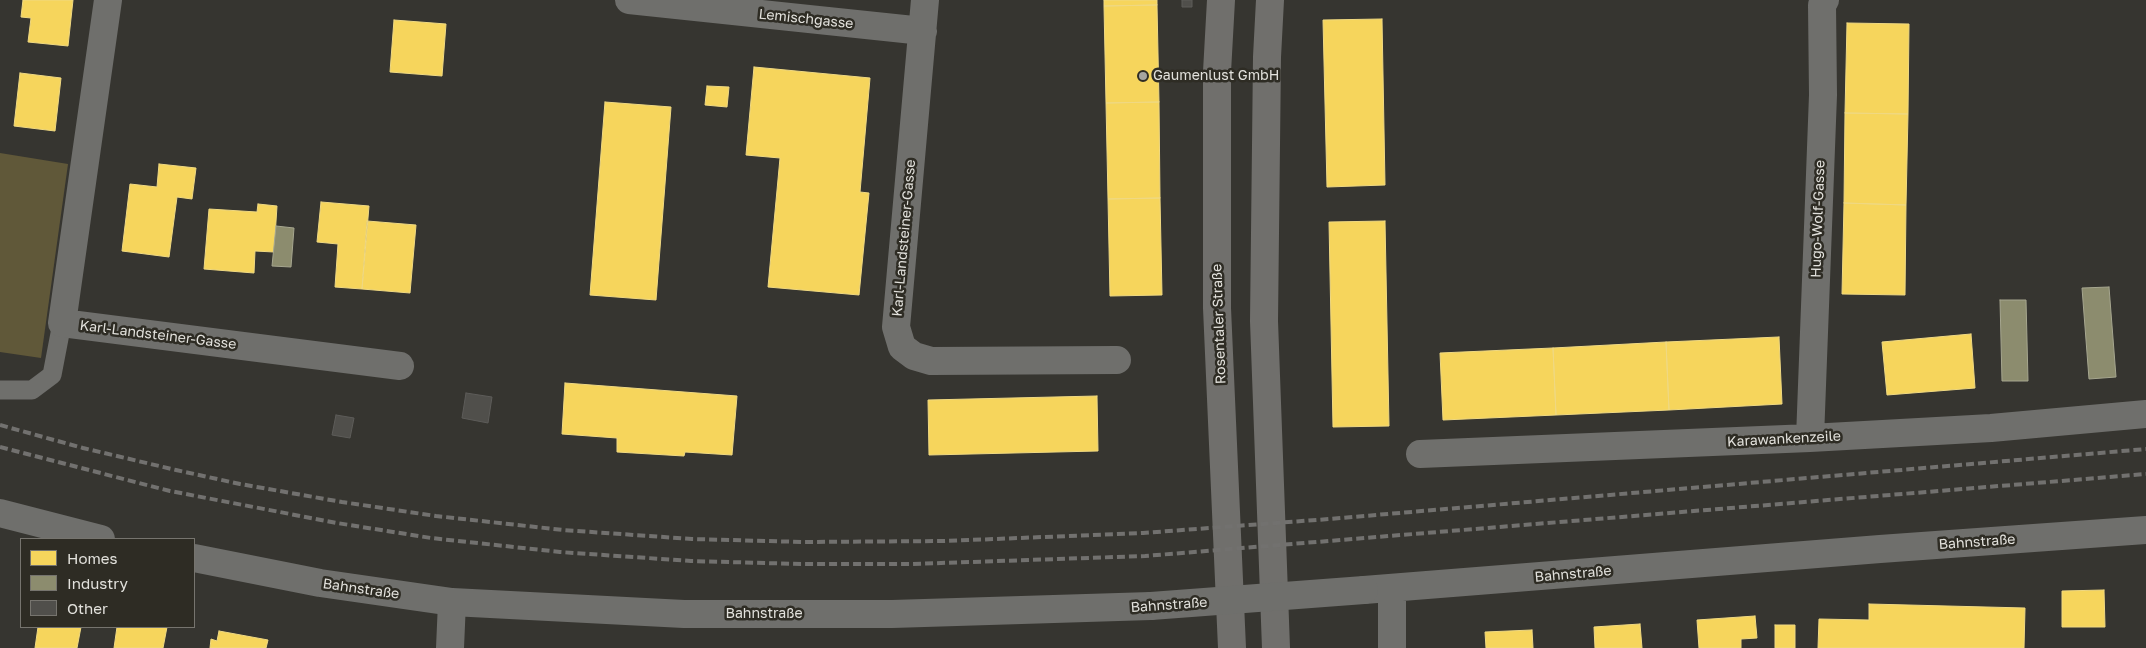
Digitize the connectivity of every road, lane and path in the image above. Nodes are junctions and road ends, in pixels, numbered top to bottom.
1 (108, 0) edge
2 (629, 0) edge
3 (925, 0) edge
4 (1220, 0) edge
5 (1270, 0) edge
6 (1825, 0) edge
7 (923, 31) junction
8 (62, 323) junction
9 (1117, 360) dead end
10 (400, 366) dead end
11 (0, 390) edge
12 (2146, 414) edge
13 (1810, 438) junction
14 (1420, 454) dead end
15 (0, 513) edge
16 (2146, 530) edge
17 (97, 538) edge
18 (195, 558) edge
19 (1392, 589) junction
20 (452, 602) junction
21 (450, 648) edge
22 (1232, 648) edge
23 (1276, 648) edge
24 (1392, 648) edge

1 - 8 street, Karl-Landsteiner-Gasse
2 - 7 street, Lemischgasse
3 - 7 street, Karl-Landsteiner-Gasse
4 - 22 main road, Rosentaler Straße
5 - 23 main road
6 - 13 street, Hugo-Wolf-Gasse
7 - 9 street, Karl-Landsteiner-Gasse
8 - 10 street, Karl-Landsteiner-Gasse
8 - 11 lane
12 - 13 street, Karawankenzeile
13 - 14 street, Karawankenzeile
15 - 17 street
16 - 19 street, Bahnstraße
18 - 20 street, Bahnstraße
19 - 20 street, Bahnstraße, bridge
19 - 24 street
20 - 21 street

